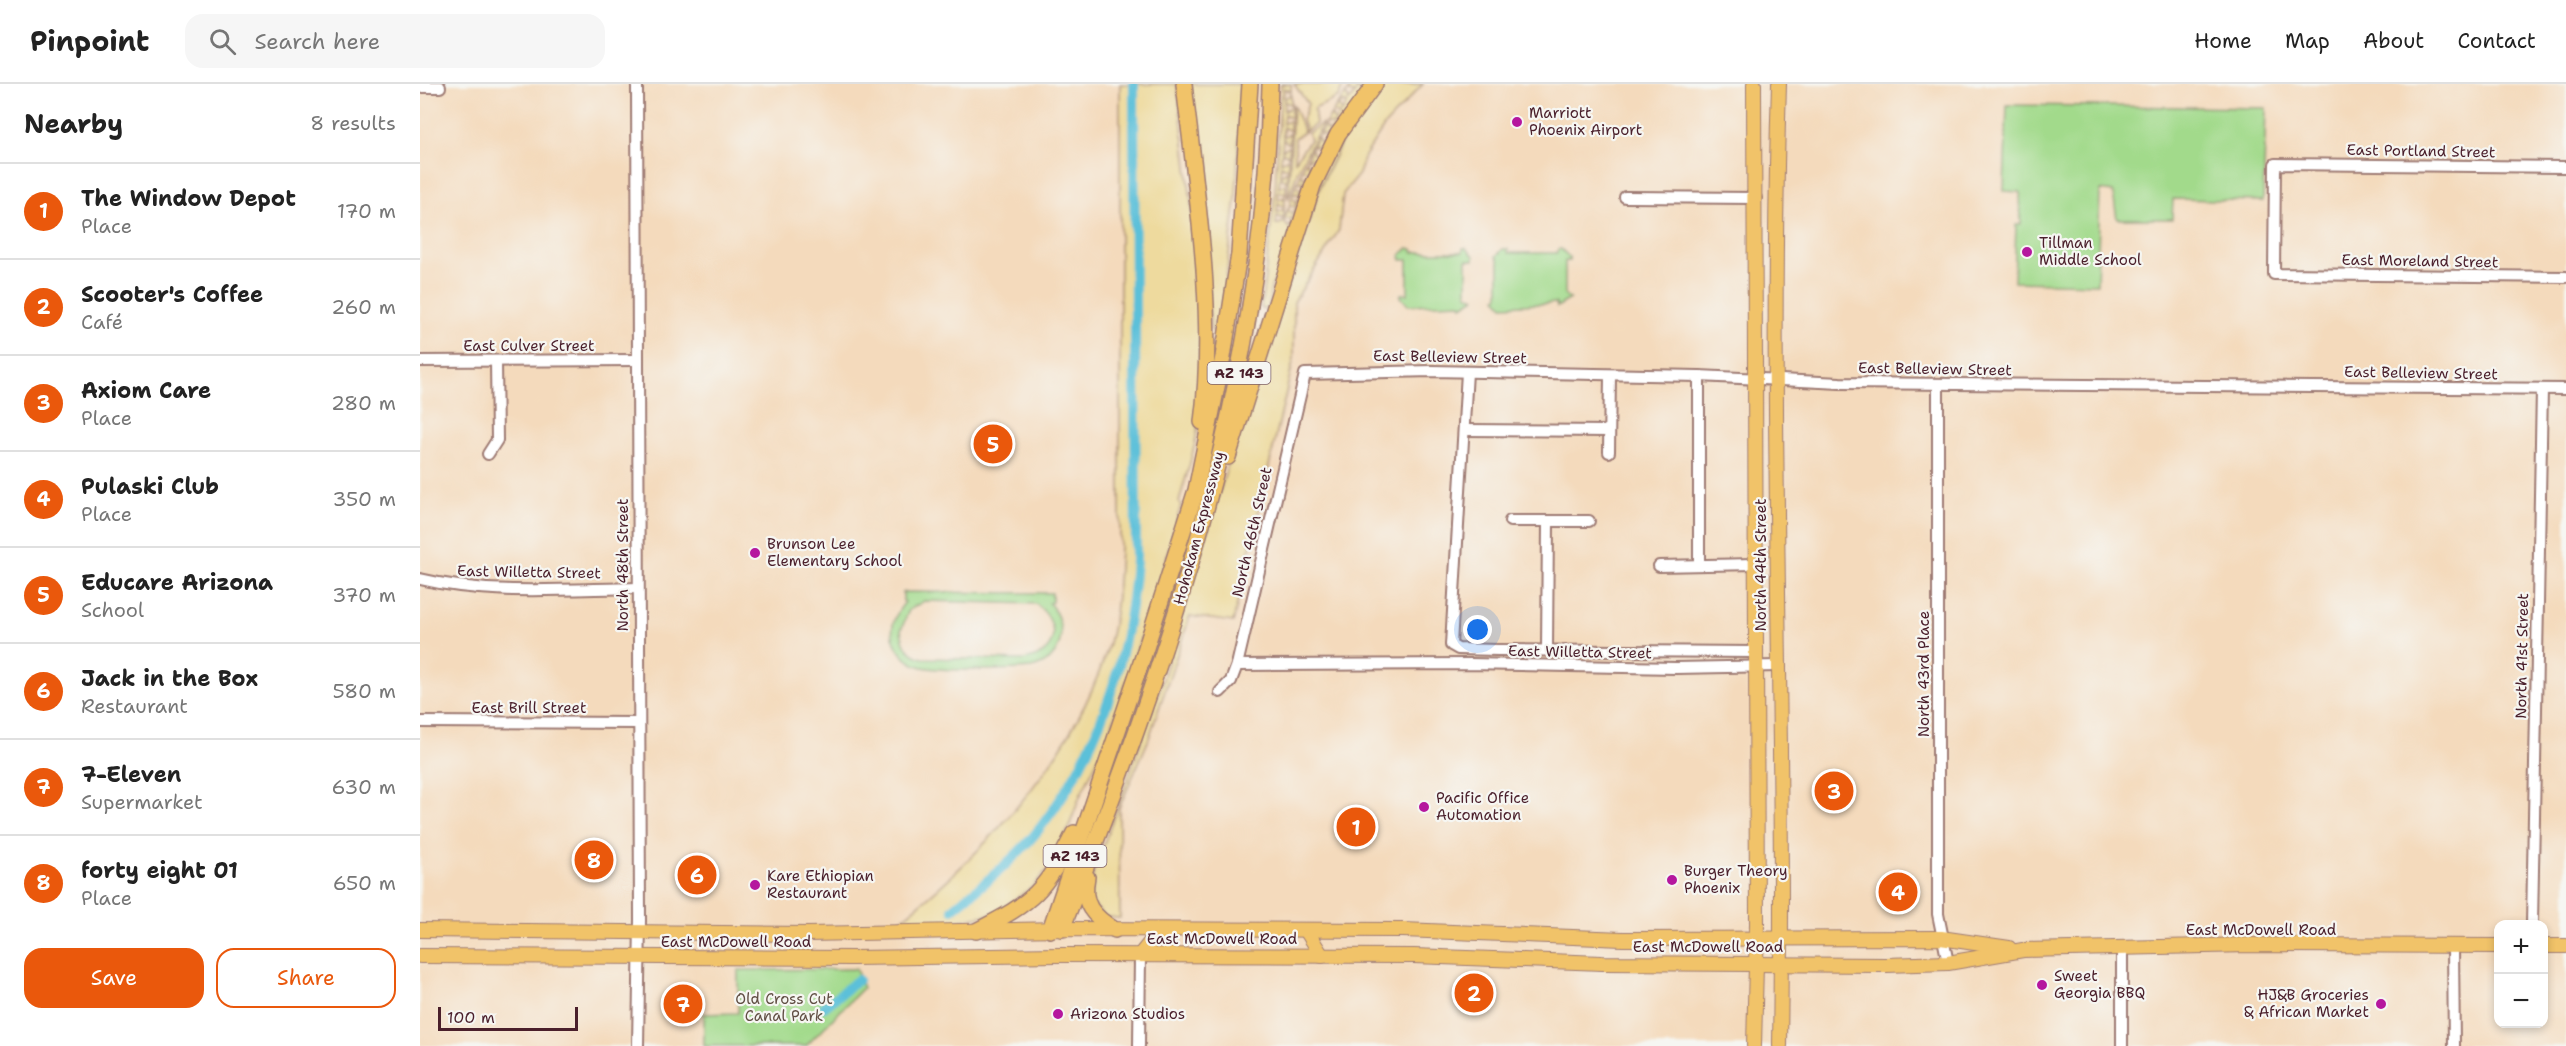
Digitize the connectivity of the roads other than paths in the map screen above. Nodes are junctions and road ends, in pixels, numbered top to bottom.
1 (637, 84) edge
2 (1184, 84) edge
3 (1250, 84) edge
4 (1270, 84) edge
5 (1375, 84) edge
6 (1754, 84) edge
7 (1779, 84) edge
8 (420, 87) edge
9 (440, 87) dead end
10 (2566, 167) edge
11 (1778, 175) junction
12 (1625, 197) dead end
13 (1756, 198) junction
14 (2274, 274) joint
15 (2566, 277) edge
16 (1778, 297) junction
17 (637, 360) junction
18 (420, 361) edge
19 (496, 361) junction
20 (1467, 372) junction
21 (1305, 374) joint
22 (1610, 375) junction
23 (1699, 376) junction
24 (1756, 379) junction
25 (1776, 382) junction
26 (1938, 384) junction
27 (2542, 389) junction
28 (2566, 389) edge
29 (1465, 430) junction
30 (1609, 431) junction
31 (1609, 452) dead end
32 (488, 454) dead end
33 (1510, 521) dead end
34 (1548, 521) junction
35 (1589, 521) dead end
36 (1755, 564) junction
37 (1699, 565) junction
38 (1659, 566) dead end
39 (420, 579) edge
40 (638, 588) junction
41 (1166, 589) junction
42 (1547, 650) junction
43 (1755, 652) junction
44 (1164, 653) junction
45 (1237, 665) junction
46 (1778, 666) junction
47 (1755, 667) junction
48 (1220, 692) dead end
49 (420, 722) edge
50 (638, 723) junction
51 (1099, 782) junction
52 (1090, 862) junction
53 (2532, 920) edge
54 (420, 930) edge
55 (1056, 930) junction
56 (1115, 930) junction
57 (1194, 930) junction
58 (1212, 930) junction
59 (1306, 930) junction
60 (455, 931) junction
61 (976, 931) junction
62 (1472, 932) junction
63 (640, 933) junction
64 (808, 934) junction
65 (1499, 934) junction
66 (1941, 938) junction
67 (1756, 939) junction
68 (1782, 939) junction
69 (2453, 946) junction
70 (2494, 946) edge
71 (2548, 946) edge
72 (2566, 946) edge
73 (2122, 948) junction
74 (2023, 950) junction
75 (1052, 955) junction
76 (1140, 955) junction
77 (420, 956) edge
78 (454, 956) junction
79 (1216, 956) junction
80 (1322, 956) junction
81 (1472, 957) junction
82 (640, 958) junction
83 (809, 958) junction
84 (1502, 959) junction
85 (1948, 963) junction
86 (1756, 964) junction
87 (1781, 964) junction
88 (638, 1046) edge
89 (1139, 1046) edge
90 (1755, 1046) edge
91 (1780, 1046) edge
92 (2122, 1046) edge
93 (2454, 1046) edge

1 - 17 street, North 48th Street
2 - 41 highway
3 - 41 highway, Hohokam Expressway / AZ 143
4 - 44 highway, Hohokam Expressway / AZ 143
5 - 44 highway
6 - 13 main road, North 44th Street
7 - 11 main road, North 44th Street
8 - 9 street
10 - 14 street, East Portland Street
11 - 13 main road
11 - 16 main road, North 44th Street
12 - 13 street
13 - 16 main road
13 - 24 main road, North 44th Street
14 - 15 street, East Moreland Street
16 - 25 main road, North 44th Street
17 - 19 street, East Culver Street
17 - 40 street, North 48th Street
18 - 19 street, East Culver Street
19 - 32 street
20 - 21 street, East Belleview Street
20 - 22 street, East Belleview Street
20 - 29 street
21 - 45 street, North 46th Street
22 - 23 street, East Belleview Street
22 - 30 street
23 - 24 street, East Belleview Street
23 - 37 street
24 - 25 street, East Belleview Street
24 - 36 main road, North 44th Street
25 - 26 street, East Belleview Street
25 - 46 main road, North 44th Street
26 - 27 street, East Belleview Street
26 - 66 street, North 43rd Place
27 - 28 street, East Belleview Street
27 - 53 street, North 41st Street
29 - 30 street
29 - 42 street
30 - 31 street
33 - 34 street
34 - 35 street
34 - 42 street
36 - 37 street
36 - 43 main road, North 44th Street
37 - 38 street
39 - 40 street, East Willetta Street
40 - 50 street, North 48th Street
41 - 51 highway, Hohokam Expressway / AZ 143
42 - 43 street
43 - 47 main road, North 44th Street
44 - 52 highway, Hohokam Expressway / AZ 143
45 - 47 street, East Willetta Street
45 - 48 street, North 46th Street
46 - 47 street, East Willetta Street
46 - 68 main road, North 44th Street
47 - 67 main road, North 44th Street
49 - 50 street, East Brill Street
50 - 63 street, North 48th Street
51 - 55 highway, Hohokam Expressway / AZ 143
51 - 61 highway
52 - 55 highway, Hohokam Expressway / AZ 143
52 - 56 highway
54 - 60 main road, East McDowell Road
55 - 56 main road, East McDowell Road
55 - 61 main road, East McDowell Road
55 - 75 main road, Hohokam Expressway / AZ 143
56 - 57 main road, East McDowell Road
57 - 58 main road, East McDowell Road
57 - 76 main road
58 - 59 main road, East McDowell Road
58 - 79 main road
59 - 62 main road, East McDowell Road
59 - 80 main road
60 - 63 main road, East McDowell Road
60 - 78 main road
61 - 64 main road, East McDowell Road
62 - 65 main road, East McDowell Road
62 - 81 main road
63 - 64 main road, East McDowell Road
63 - 82 street, North 48th Street
64 - 83 main road
65 - 67 main road, East McDowell Road
65 - 84 main road
66 - 68 main road, East McDowell Road
66 - 74 main road, East McDowell Road
66 - 85 street, North 43rd Place
67 - 68 main road, East McDowell Road
67 - 86 main road, North 44th Street
68 - 87 main road, North 44th Street
69 - 70 main road, East McDowell Road
69 - 73 main road, East McDowell Road
69 - 93 street
71 - 72 main road
73 - 74 main road, East McDowell Road
73 - 92 street
74 - 85 main road, East McDowell Road
75 - 76 main road, East McDowell Road
75 - 83 main road, East McDowell Road
76 - 79 main road, East McDowell Road
76 - 89 street
77 - 78 main road, East McDowell Road
78 - 82 main road, East McDowell Road
79 - 80 main road, East McDowell Road
80 - 81 main road, East McDowell Road
81 - 84 main road, East McDowell Road
82 - 83 main road, East McDowell Road
82 - 88 street, North 48th Street
84 - 86 main road, East McDowell Road
85 - 87 main road, East McDowell Road
86 - 87 main road, East McDowell Road
86 - 90 main road, North 44th Street
87 - 91 main road, North 44th Street

